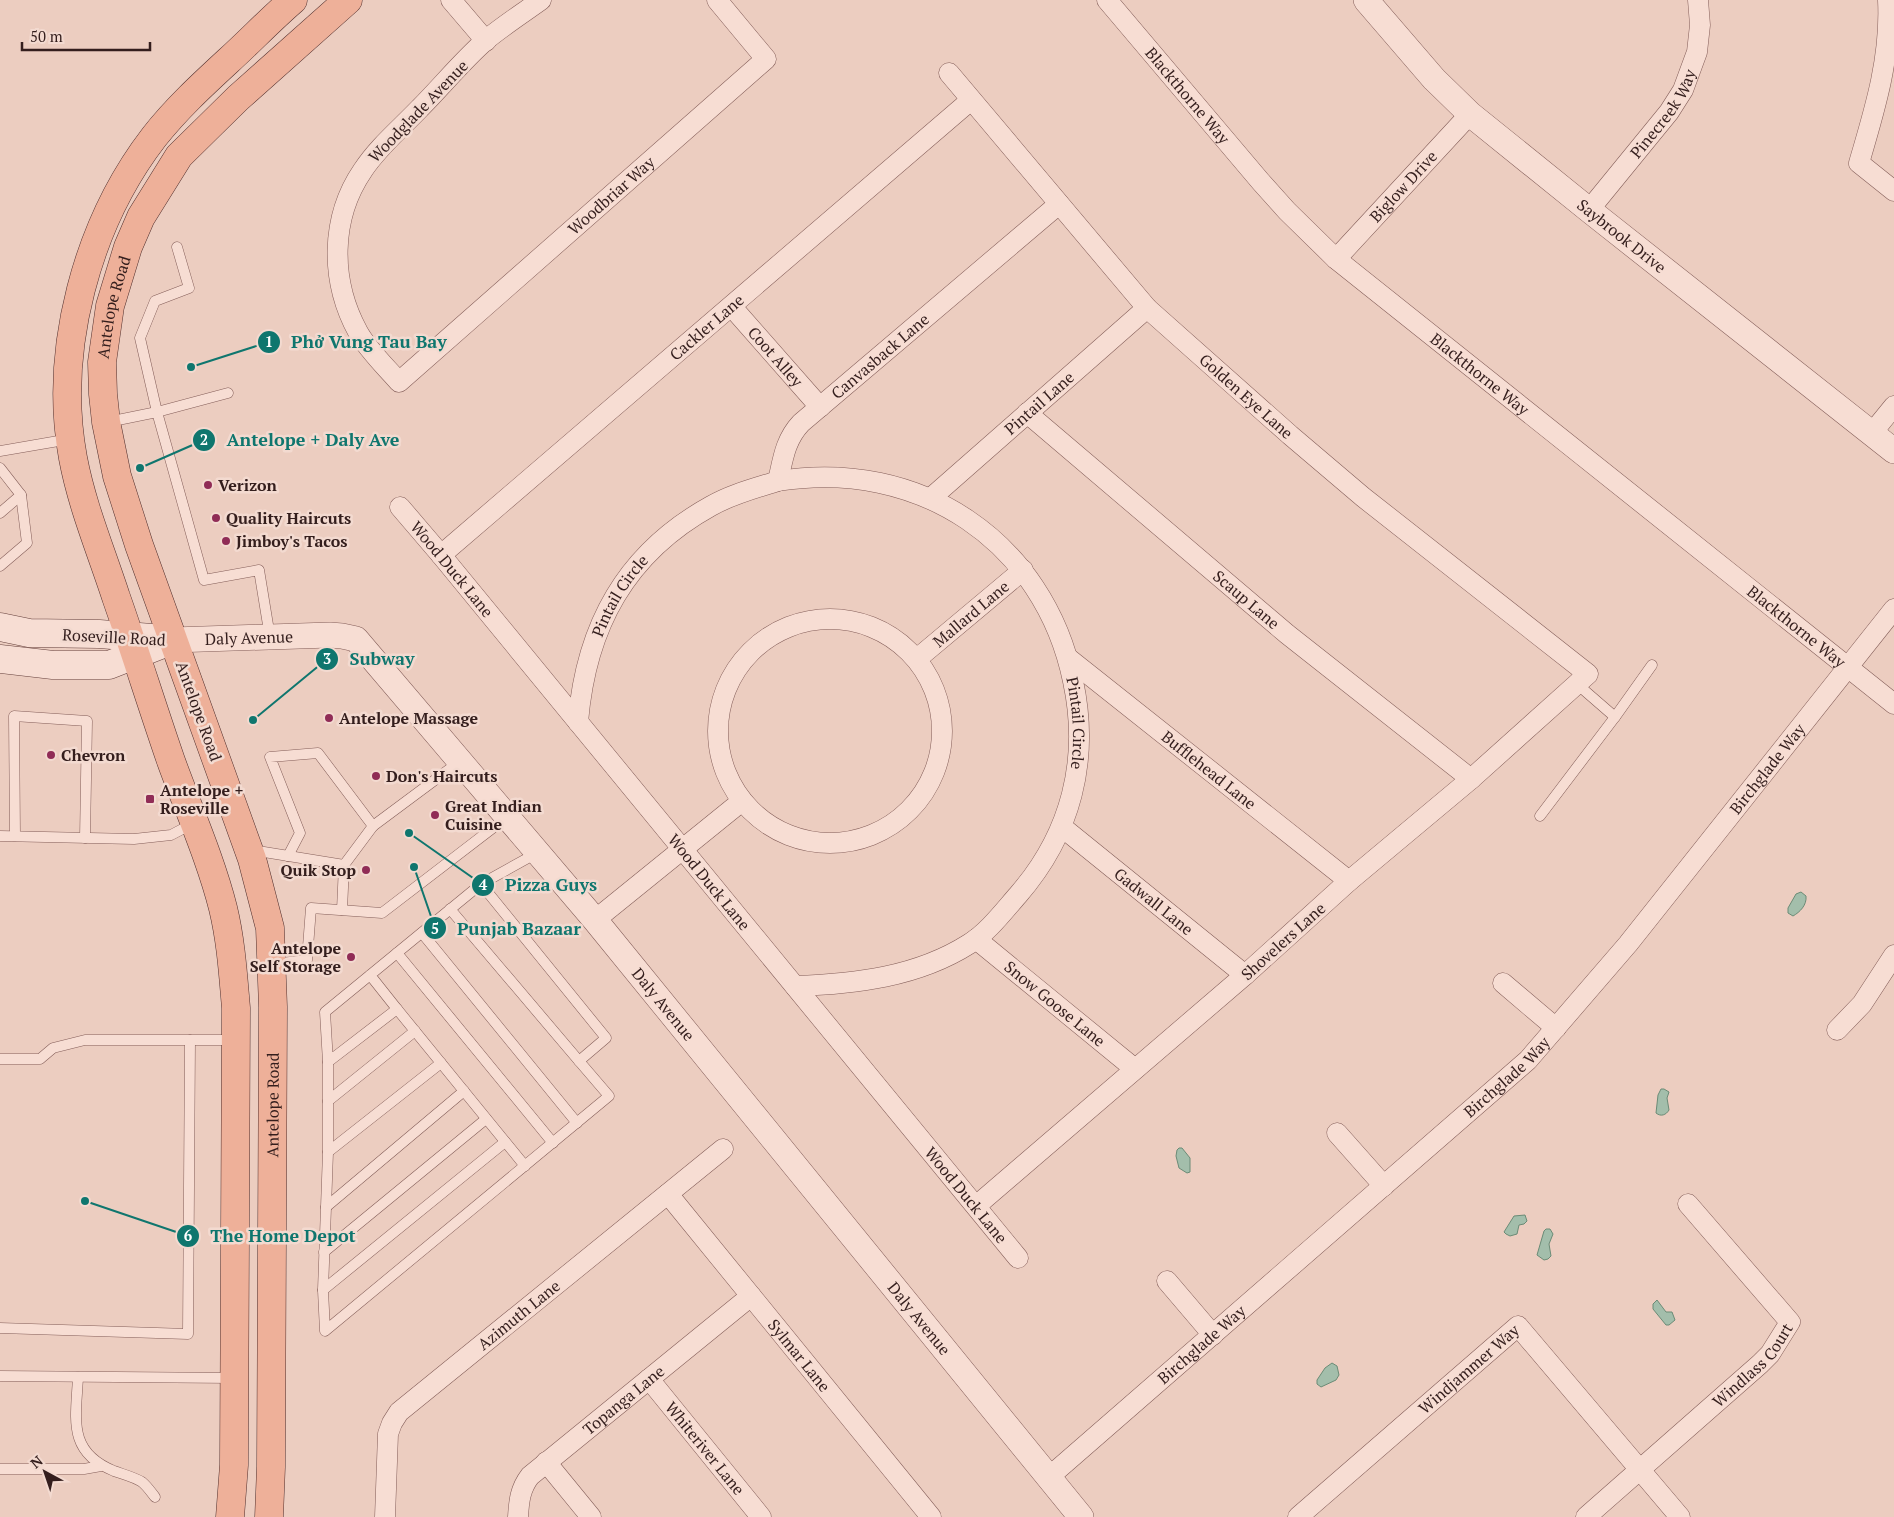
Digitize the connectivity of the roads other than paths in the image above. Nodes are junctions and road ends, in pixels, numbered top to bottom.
1 (293, 0) edge
2 (348, 0) edge
3 (451, 0) edge
4 (541, 0) edge
5 (717, 0) edge
6 (1107, 0) edge
7 (1366, 0) edge
8 (1698, 0) edge
9 (1888, 0) edge
10 (330, 10) edge
11 (486, 41) junction
12 (949, 73) dead end
13 (972, 100) junction
14 (1470, 114) junction
15 (1894, 191) edge
16 (1059, 204) junction
17 (1589, 210) junction
18 (177, 248) dead end
19 (1336, 259) junction
20 (732, 307) junction
21 (1147, 308) junction
22 (399, 382) joint
23 (228, 393) dead end
24 (1894, 406) edge
25 (820, 407) junction
26 (157, 412) junction
27 (1027, 413) junction
28 (106, 422) junction
29 (1872, 433) junction
30 (70, 440) junction
31 (0, 441) edge
32 (0, 451) edge
33 (1894, 451) edge
34 (0, 468) edge
35 (778, 481) junction
36 (21, 494) junction
37 (931, 498) junction
38 (400, 507) dead end
39 (0, 513) edge
40 (442, 555) junction
41 (0, 566) edge
42 (1023, 570) junction
43 (1894, 609) edge
44 (0, 627) edge
45 (270, 638) junction
46 (174, 640) junction
47 (132, 645) junction
48 (918, 658) junction
49 (1068, 658) junction
50 (0, 659) edge
51 (1652, 665) dead end
52 (1847, 667) junction
53 (1582, 679) junction
54 (1894, 704) edge
55 (1616, 716) junction
56 (578, 722) junction
57 (459, 762) junction
58 (1470, 779) junction
59 (742, 801) junction
60 (1540, 816) dead end
61 (507, 817) junction
62 (193, 823) junction
63 (373, 826) junction
64 (1062, 827) junction
65 (0, 836) edge
66 (16, 836) junction
67 (85, 838) junction
68 (249, 850) junction
69 (684, 850) junction
70 (537, 853) junction
71 (288, 856) junction
72 (344, 865) junction
73 (1349, 881) junction
74 (481, 884) junction
75 (450, 909) junction
76 (342, 910) junction
77 (595, 920) junction
78 (422, 933) junction
79 (976, 939) junction
80 (397, 953) junction
81 (1894, 955) edge
82 (272, 964) junction
83 (370, 975) junction
84 (1245, 975) junction
85 (1504, 982) dead end
86 (795, 986) junction
87 (397, 1009) junction
88 (1556, 1028) junction
89 (1837, 1030) dead end
90 (415, 1031) junction
91 (190, 1040) junction
92 (236, 1040) junction
93 (0, 1059) edge
94 (579, 1061) junction
95 (328, 1062) junction
96 (441, 1063) junction
97 (1135, 1069) junction
98 (464, 1091) junction
99 (328, 1101) junction
100 (486, 1119) junction
101 (577, 1123) junction
102 (1338, 1132) dead end
103 (505, 1142) junction
104 (553, 1143) junction
105 (723, 1149) dead end
106 (328, 1152) junction
107 (525, 1166) junction
108 (1384, 1186) junction
109 (668, 1194) junction
110 (1688, 1204) dead end
111 (976, 1206) junction
112 (326, 1207) junction
113 (235, 1225) junction
114 (324, 1252) junction
115 (1018, 1258) dead end
116 (1167, 1281) dead end
117 (322, 1290) junction
118 (751, 1296) junction
119 (0, 1328) edge
120 (1213, 1335) junction
121 (272, 1359) junction
122 (0, 1376) edge
123 (78, 1377) junction
124 (234, 1378) junction
125 (649, 1379) junction
126 (546, 1462) junction
127 (101, 1466) junction
128 (1641, 1469) junction
129 (0, 1470) edge
130 (1049, 1478) junction
131 (155, 1497) dead end
132 (230, 1517) edge
133 (258, 1517) edge
134 (269, 1517) edge
135 (385, 1517) edge
136 (518, 1517) edge
137 (591, 1517) edge
138 (761, 1517) edge
139 (931, 1517) edge
140 (1081, 1517) edge
141 (1298, 1517) edge
142 (1586, 1517) edge
143 (1680, 1517) edge

1 - 30 main road, Antelope Road
2 - 10 main road, Antelope Road
3 - 11 street
4 - 11 street, Woodglade Avenue
5 - 22 street, Woodbriar Way
6 - 19 street, Blackthorne Way
7 - 14 street, Saybrook Drive
8 - 17 street, Pinecreek Way
9 - 15 street
10 - 28 main road, Antelope Road
11 - 22 street, Woodglade Avenue
12 - 13 street, Golden Eye Lane
13 - 16 street, Golden Eye Lane
13 - 20 street, Cackler Lane
14 - 17 street, Saybrook Drive
14 - 19 street, Biglow Drive
16 - 21 street, Golden Eye Lane
16 - 25 street, Canvasback Lane
17 - 29 street, Saybrook Drive
18 - 26 lane
19 - 52 street, Blackthorne Way
20 - 25 street, Coot Alley
20 - 40 street, Cackler Lane
21 - 27 street, Pintail Lane
21 - 53 street, Golden Eye Lane
23 - 26 lane
24 - 29 street
25 - 35 street, Canvasback Lane
26 - 28 lane
26 - 45 lane
27 - 37 street, Pintail Lane
27 - 58 street, Scaup Lane
28 - 46 main road, Antelope Road
29 - 33 street, Saybrook Drive
30 - 32 lane
30 - 47 main road, Antelope Road
31 - 32 lane
34 - 36 lane
35 - 37 street, Pintail Circle
35 - 56 street, Pintail Circle
36 - 39 lane
36 - 41 lane
37 - 42 street, Pintail Circle
38 - 40 street, Wood Duck Lane
40 - 56 street, Wood Duck Lane
42 - 48 street, Mallard Lane
42 - 49 street, Pintail Circle
43 - 52 street, Birchglade Way
44 - 47 main road, Roseville Road
45 - 46 street, Daly Avenue
45 - 57 street, Daly Avenue
46 - 47 main road, Roseville Road
46 - 68 main road, Antelope Road
47 - 50 main road, Roseville Road
47 - 62 main road, Antelope Road
48 - 59 street, Mallard Lane
48 - 59 street, Mallard Lane
49 - 64 street, Pintail Circle
49 - 73 street, Bufflehead Lane
51 - 55 lane
52 - 54 street, Blackthorne Way
52 - 88 street, Birchglade Way
53 - 55 lane
53 - 58 street, Shovelers Lane
55 - 60 lane
56 - 69 street, Wood Duck Lane
57 - 61 street, Daly Avenue
57 - 63 lane
58 - 73 street, Shovelers Lane
59 - 69 street
61 - 70 street, Daly Avenue
61 - 76 lane
62 - 67 lane
62 - 92 main road, Antelope Road
63 - 71 lane
63 - 72 lane
64 - 79 street, Pintail Circle
64 - 84 street, Gadwall Lane
65 - 66 lane
66 - 67 lane
66 - 67 lane
68 - 71 lane
68 - 82 main road, Antelope Road
69 - 77 street
69 - 86 street, Wood Duck Lane
70 - 74 lane
70 - 77 street, Daly Avenue
71 - 72 lane
72 - 76 lane
73 - 84 street, Shovelers Lane
74 - 75 lane
74 - 94 lane
75 - 78 lane
75 - 94 lane
76 - 82 lane
77 - 130 street, Daly Avenue
78 - 80 lane
78 - 101 lane
79 - 86 street, Pintail Circle
79 - 97 street, Snow Goose Lane
80 - 83 lane
80 - 104 lane
81 - 89 street
82 - 121 main road, Antelope Road
83 - 87 lane
83 - 95 lane
84 - 97 street, Shovelers Lane
85 - 88 street
86 - 111 street, Wood Duck Lane
87 - 90 lane
87 - 95 lane
88 - 108 street, Birchglade Way
90 - 96 lane
90 - 99 lane
91 - 92 lane
91 - 93 lane
91 - 119 lane
92 - 113 main road, Antelope Road
94 - 101 lane
95 - 99 lane
96 - 98 lane
96 - 106 lane
97 - 111 street, Shovelers Lane
98 - 100 lane
98 - 112 lane
99 - 106 lane
100 - 103 lane
100 - 114 lane
101 - 104 lane
102 - 108 street
103 - 107 lane
103 - 117 lane
104 - 107 lane
105 - 109 street, Azimuth Lane
106 - 112 lane
107 - 117 lane
108 - 120 street, Birchglade Way
109 - 118 street, Sylmar Lane
109 - 135 street, Azimuth Lane
110 - 128 street, Windlass Court
111 - 115 street, Wood Duck Lane
112 - 114 lane
113 - 121 main road
113 - 124 main road, Antelope Road
114 - 117 lane
116 - 120 street
118 - 125 street, Topanga Lane
118 - 139 street, Sylmar Lane
120 - 130 street, Birchglade Way
121 - 134 main road, Antelope Road
122 - 123 lane
123 - 124 lane
123 - 127 lane
124 - 132 main road, Antelope Road
124 - 133 main road
125 - 126 street, Topanga Lane
125 - 138 street, Whiteriver Lane
126 - 136 street, Topanga Lane
126 - 137 street
127 - 129 lane
127 - 131 lane
128 - 141 street, Windjammer Way
128 - 142 street
128 - 143 street, Windjammer Way
130 - 140 street, Daly Avenue

